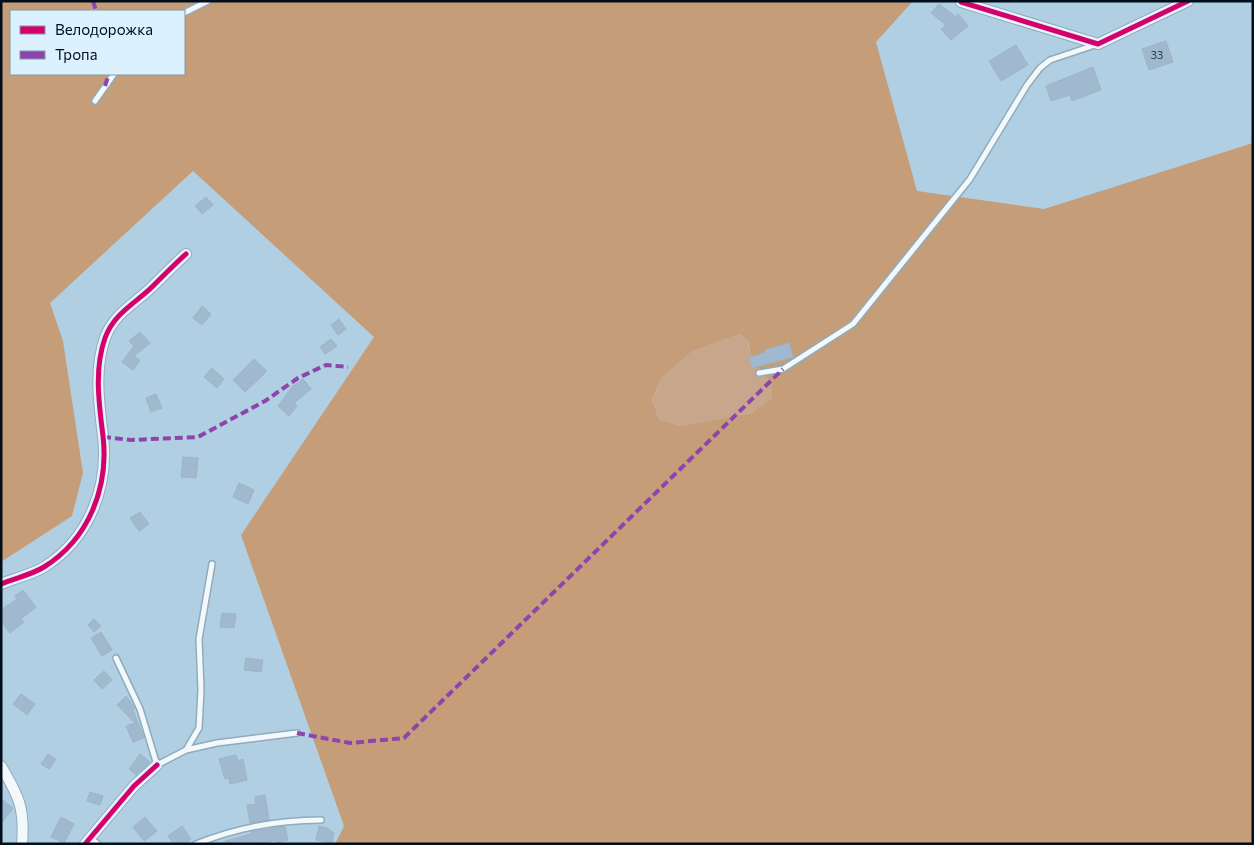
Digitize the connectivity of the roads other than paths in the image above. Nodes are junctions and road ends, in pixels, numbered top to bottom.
1 (208, 1) edge
2 (961, 1) edge
3 (1188, 1) edge
4 (185, 12) edge
5 (1098, 44) junction
6 (113, 75) edge
7 (95, 101) dead end
8 (186, 254) dead end
9 (760, 373) dead end
10 (212, 564) dead end
11 (1, 584) edge
12 (116, 658) dead end
13 (297, 733) dead end
14 (186, 750) junction
15 (157, 765) junction
16 (1, 766) edge
17 (321, 820) dead end
18 (91, 842) edge
19 (22, 844) edge
20 (196, 844) edge

1 - 4 lane
2 - 5 street
3 - 5 street
5 - 9 lane
6 - 7 lane
8 - 11 street
10 - 14 lane
12 - 15 lane
13 - 14 lane
14 - 15 lane
15 - 18 street
16 - 19 street
17 - 20 lane

